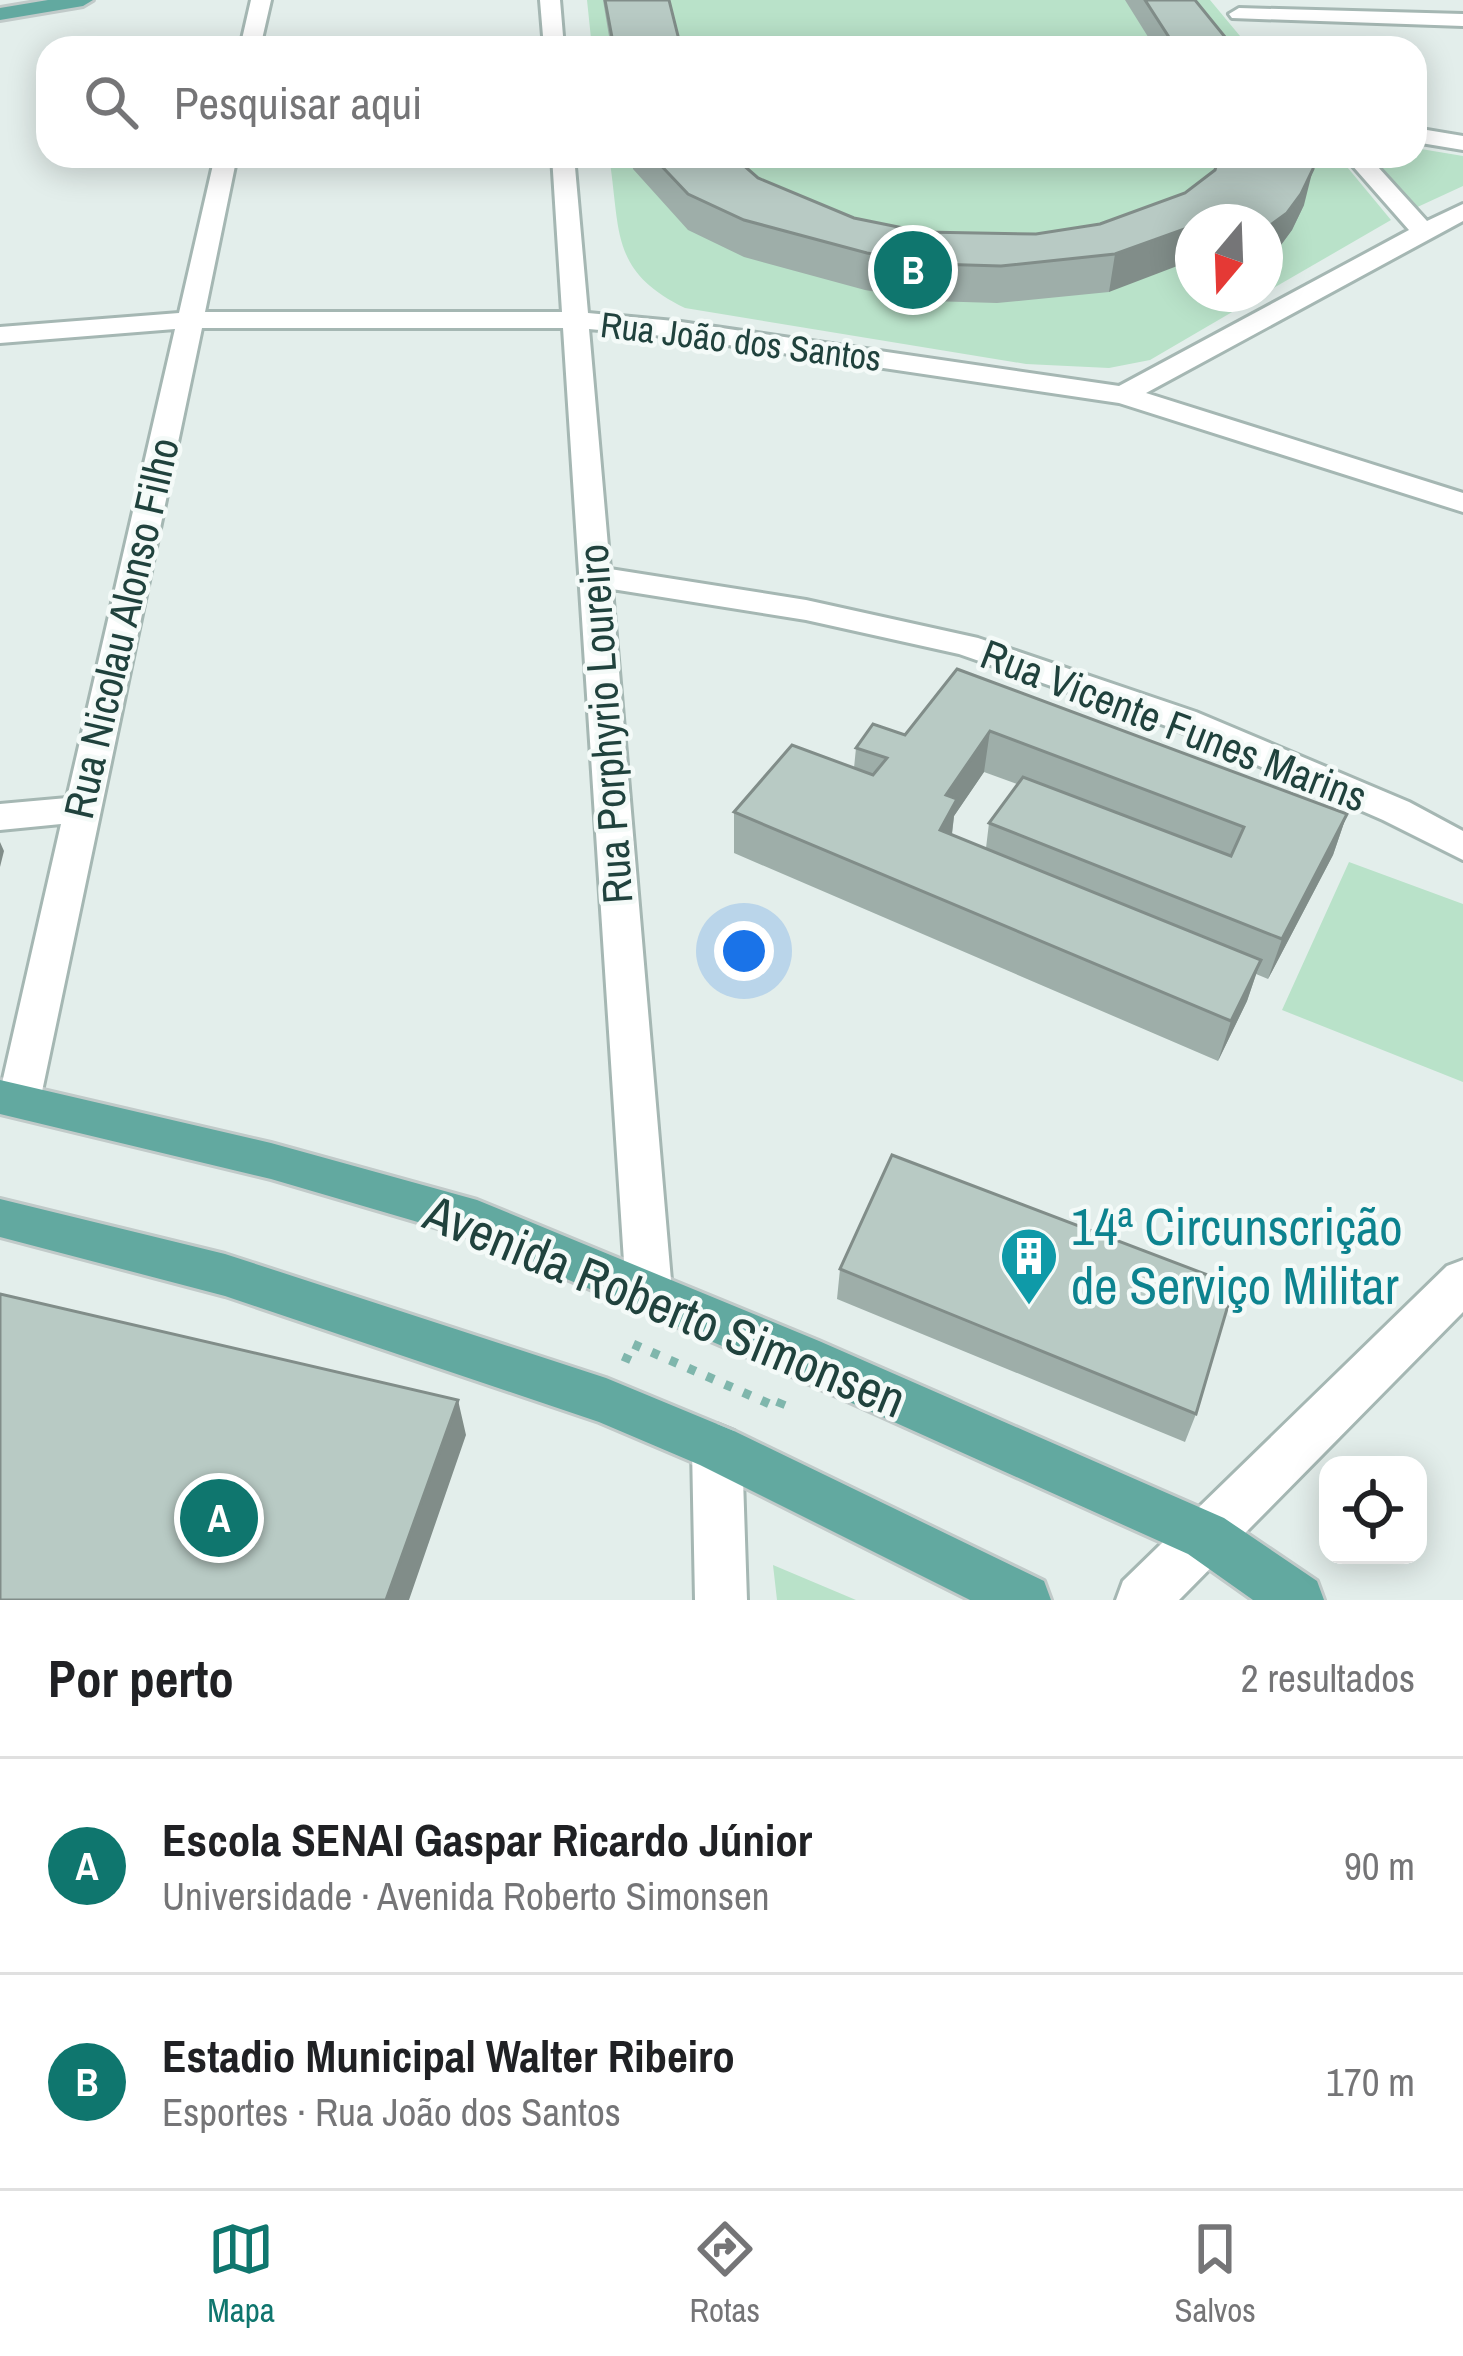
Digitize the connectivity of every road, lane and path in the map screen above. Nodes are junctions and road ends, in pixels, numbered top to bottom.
1 (83, 0) edge
2 (261, 0) edge
3 (550, 0) edge
4 (0, 14) edge
5 (1240, 15) edge
6 (1463, 20) edge
7 (253, 36) edge
8 (553, 36) edge
9 (1427, 137) edge
10 (1463, 143) edge
11 (223, 168) edge
12 (564, 168) edge
13 (1366, 168) edge
14 (1463, 211) edge
15 (1424, 232) junction
16 (576, 320) junction
17 (190, 321) junction
18 (0, 335) edge
19 (1123, 395) junction
20 (1463, 503) edge
21 (594, 576) junction
22 (79, 810) junction
23 (0, 817) edge
24 (1463, 848) edge
25 (10, 1099) edge
26 (0, 1218) edge
27 (1463, 1281) edge
28 (649, 1292) junction
29 (802, 1357) junction
30 (606, 1401) junction
31 (717, 1448) junction
32 (1206, 1536) junction
33 (721, 1600) edge
34 (1025, 1600) edge
35 (1142, 1600) edge
36 (1298, 1600) edge

1 - 4 main road
2 - 7 street
3 - 8 street
5 - 6 street
9 - 10 street
11 - 17 street, Rua Nicolau Alonso Filho
12 - 16 street, Rua Porphyrio Loureiro
13 - 15 street
14 - 15 street
15 - 19 street
16 - 17 street, Rua João dos Santos
16 - 19 street, Rua João dos Santos
16 - 21 street, Rua Porphyrio Loureiro
17 - 18 street, Rua João dos Santos
17 - 22 street, Rua Nicolau Alonso Filho
19 - 20 street, Rua João dos Santos
21 - 24 street, Rua Vicente Funes Marins
21 - 28 street, Rua Porphyrio Loureiro
22 - 23 street
22 - 25 street, Rua Nicolau Alonso Filho
25 - 28 main road, Avenida Roberto Simonsen
26 - 30 main road
27 - 32 street
28 - 29 main road, Avenida Roberto Simonsen
29 - 30 path
29 - 32 main road, Avenida Roberto Simonsen
30 - 31 main road
31 - 33 street
31 - 34 main road
32 - 35 street
32 - 36 main road, Avenida Roberto Simonsen

